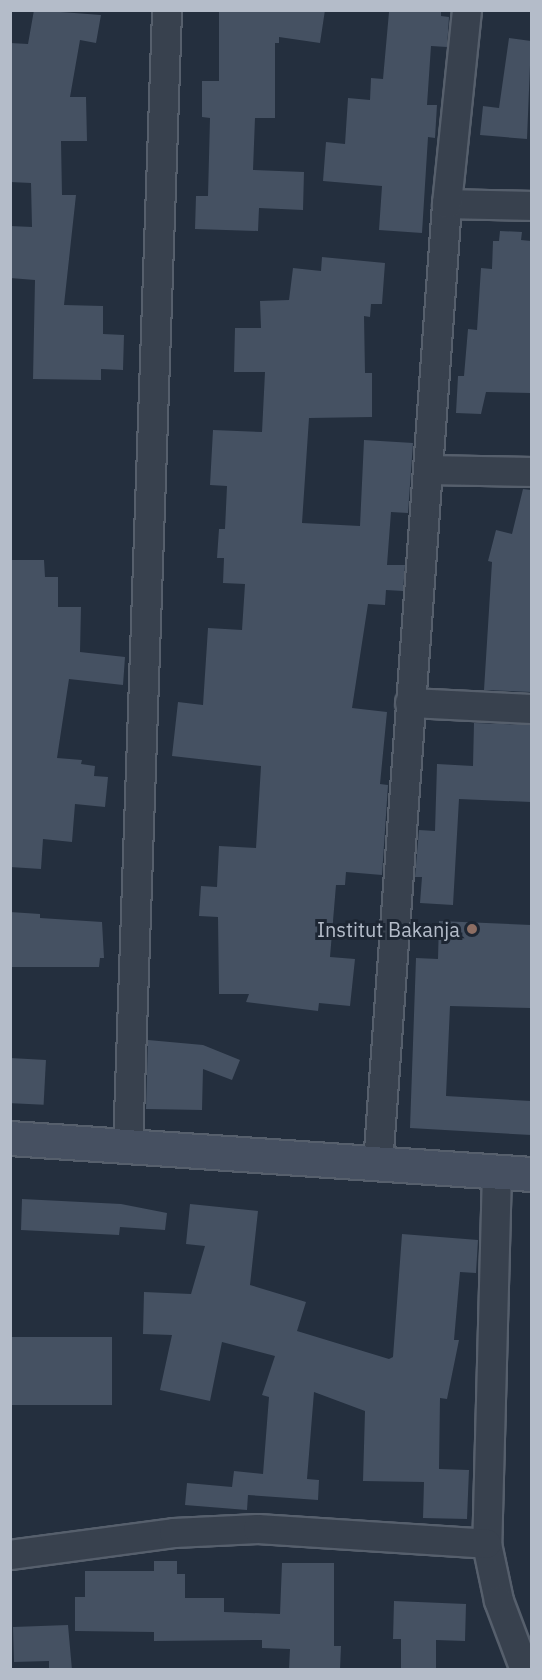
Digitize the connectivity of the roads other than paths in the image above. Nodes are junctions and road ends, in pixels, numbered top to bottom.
1 (167, 10) edge
2 (467, 10) edge
3 (447, 204) junction
4 (531, 206) edge
5 (429, 470) junction
6 (531, 472) edge
7 (410, 703) junction
8 (531, 709) edge
9 (10, 1138) edge
10 (128, 1146) junction
11 (378, 1165) junction
12 (497, 1172) junction
13 (531, 1174) edge
14 (487, 1544) junction
15 (10, 1555) edge
16 (525, 1670) edge

1 - 10 street
2 - 3 street
3 - 4 street
3 - 5 street
5 - 6 street
5 - 7 street
7 - 8 street
7 - 11 street
9 - 10 main road
10 - 11 main road
11 - 12 main road
12 - 13 main road
12 - 14 street
14 - 15 street
14 - 16 street

